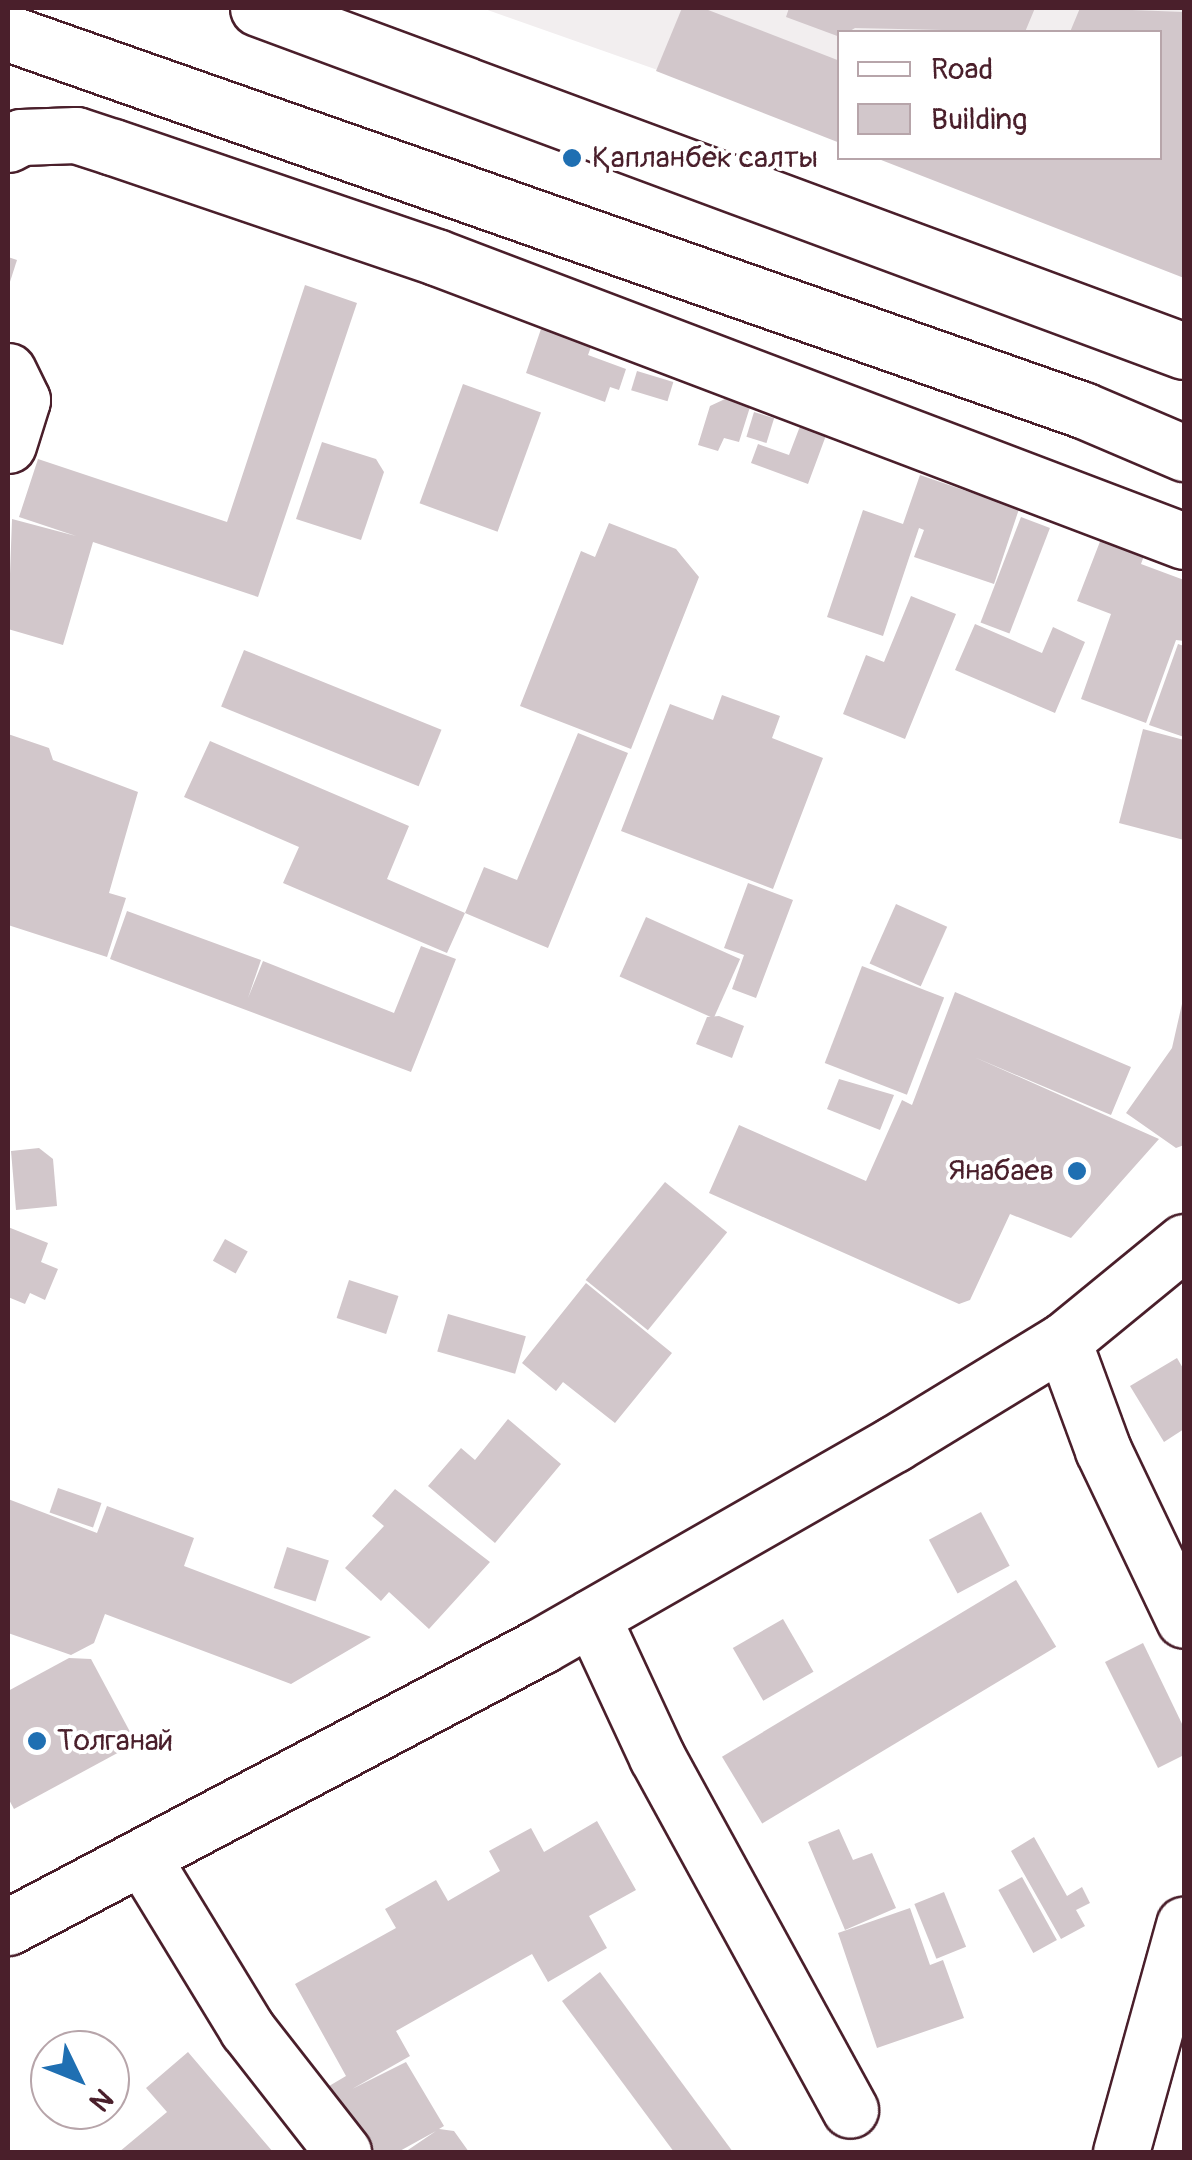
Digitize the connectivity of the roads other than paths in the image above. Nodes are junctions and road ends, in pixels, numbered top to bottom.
1 (258, 8) edge
2 (8, 32) edge
3 (8, 144) edge
4 (1184, 351) edge
5 (8, 371) edge
6 (8, 445) edge
7 (1183, 449) edge
8 (1184, 541) edge
9 (1184, 1242) edge
10 (1063, 1341) junction
11 (592, 1618) junction
12 (1184, 1620) edge
13 (142, 1857) junction
14 (1184, 1925) edge
15 (8, 1927) edge
16 (850, 2110) dead end
17 (343, 2152) edge
18 (1121, 2152) edge

1 - 4 main road
2 - 7 main road
3 - 8 main road
5 - 6 main road
9 - 10 main road
10 - 11 main road
10 - 12 main road
11 - 13 main road
11 - 16 main road
13 - 15 main road
13 - 17 main road
14 - 18 main road

